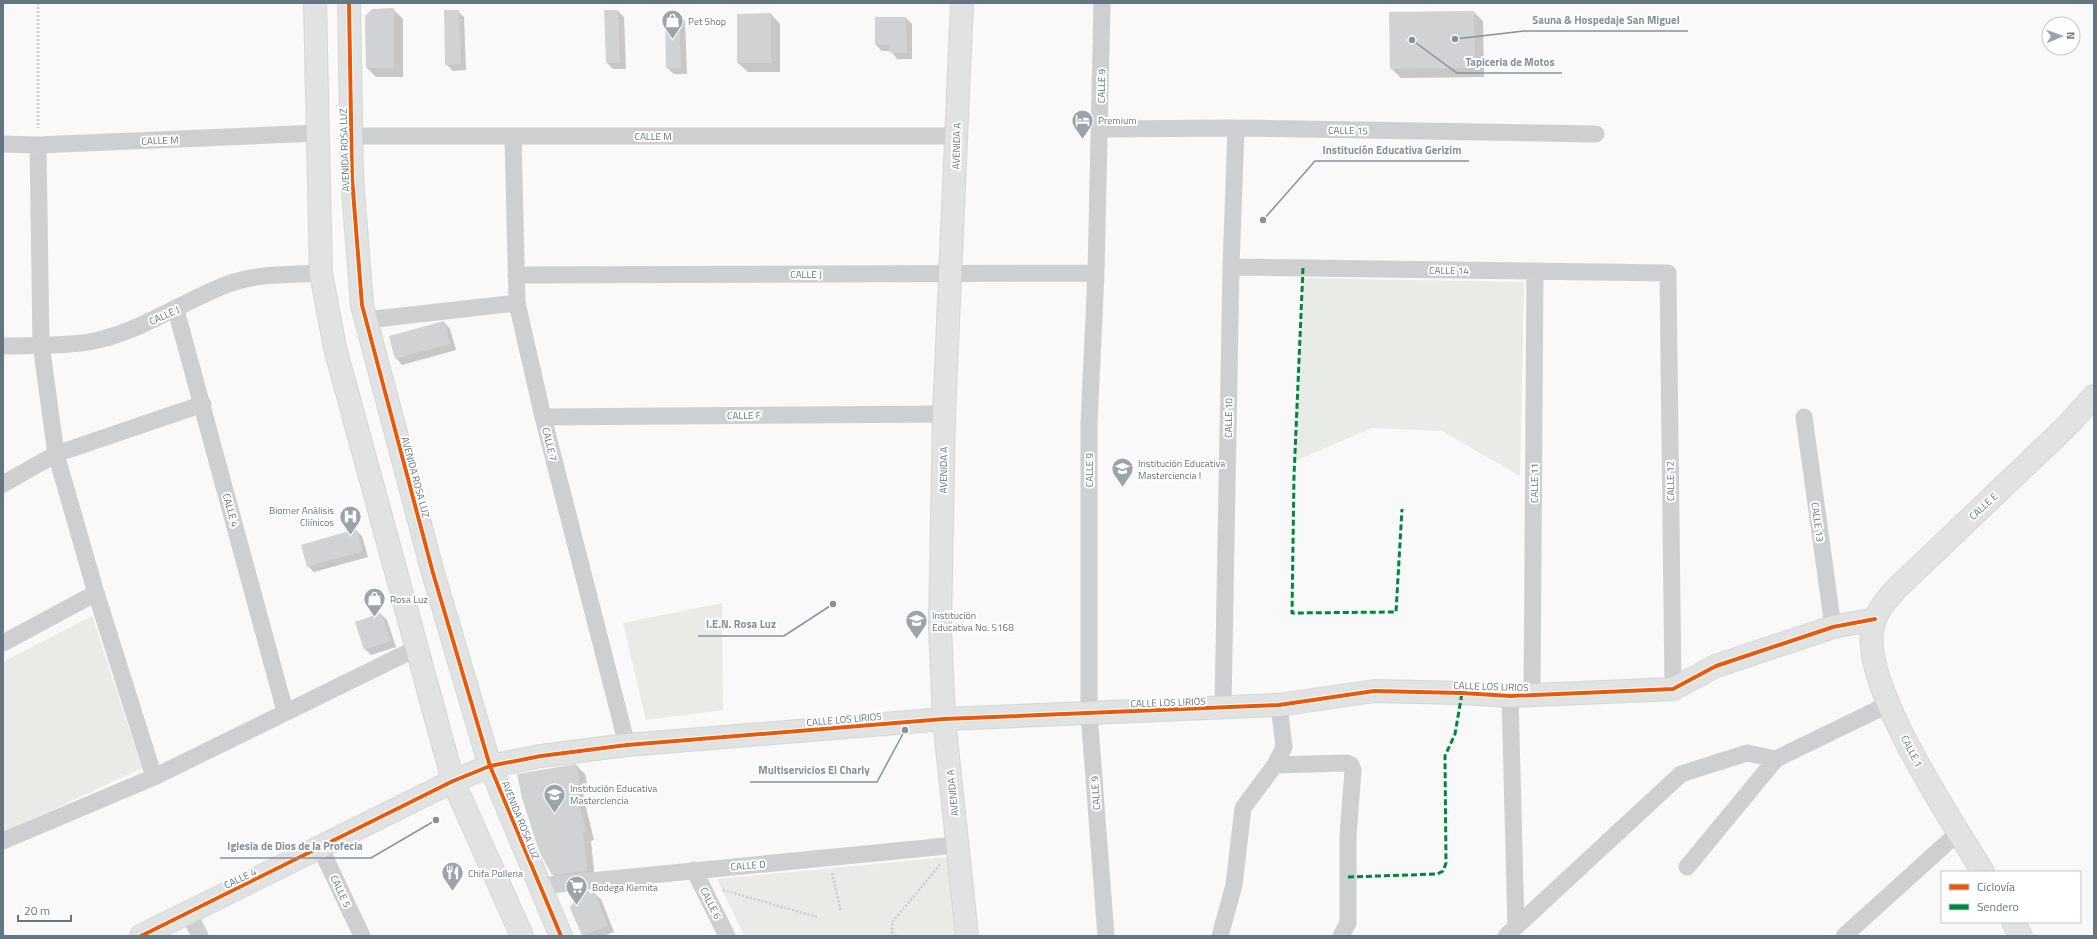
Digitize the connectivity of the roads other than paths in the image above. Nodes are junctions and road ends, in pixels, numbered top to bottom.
1 (315, 3) edge
2 (349, 3) edge
3 (962, 3) edge
4 (1102, 3) edge
5 (1236, 128) junction
6 (1101, 129) junction
7 (318, 133) junction
8 (1596, 134) dead end
9 (351, 136) junction
10 (513, 136) junction
11 (956, 136) junction
12 (3, 144) edge
13 (38, 145) junction
14 (1231, 267) junction
15 (1535, 271) junction
16 (321, 273) junction
17 (951, 273) junction
18 (1096, 273) junction
19 (1668, 273) joint
20 (516, 275) junction
21 (517, 303) junction
22 (176, 310) junction
23 (366, 320) junction
24 (41, 344) junction
25 (3, 346) edge
26 (2094, 396) edge
27 (202, 404) junction
28 (944, 414) junction
29 (543, 417) junction
30 (1804, 418) dead end
31 (56, 454) junction
32 (3, 484) edge
33 (96, 593) junction
34 (1875, 619) junction
35 (1833, 627) junction
36 (3, 643) edge
37 (417, 648) junction
38 (1673, 689) junction
39 (1532, 695) junction
40 (1510, 696) junction
41 (1889, 704) junction
42 (1278, 705) junction
43 (1223, 707) junction
44 (286, 711) junction
45 (1088, 713) junction
46 (944, 719) junction
47 (628, 745) junction
48 (1776, 759) junction
49 (1275, 765) junction
50 (490, 766) junction
51 (154, 777) junction
52 (453, 781) junction
53 (1959, 832) junction
54 (3, 841) edge
55 (957, 845) junction
56 (320, 847) junction
57 (1687, 867) dead end
58 (1982, 871) edge
59 (698, 877) junction
60 (539, 886) junction
61 (188, 912) junction
62 (2008, 923) edge
63 (2014, 923) edge
64 (1511, 932) edge
65 (141, 936) edge
66 (200, 936) edge
67 (362, 936) edge
68 (522, 936) edge
69 (561, 936) edge
70 (727, 936) edge
71 (967, 936) edge
72 (1106, 936) edge
73 (1220, 936) edge
74 (1341, 936) edge
75 (1844, 936) edge
76 (2009, 936) edge
77 (2021, 936) edge

1 - 7 street
2 - 9 street, AVENIDA ROSA LUZ
3 - 11 street, AVENIDA A
4 - 6 street, CALLE 9
5 - 6 street, CALLE 15
5 - 8 street, CALLE 15
5 - 14 street, CALLE 10
6 - 18 street, CALLE 9
7 - 13 street, CALLE M
7 - 16 street
9 - 10 street, CALLE M
9 - 23 street, AVENIDA ROSA LUZ
10 - 11 street, CALLE M
10 - 20 street, CALLE 7
11 - 17 street, AVENIDA A
12 - 13 street, CALLE M
13 - 24 street
14 - 15 street, CALLE 14
14 - 43 street, CALLE 10
15 - 19 street, CALLE 14
15 - 39 street, CALLE 11
16 - 22 street, CALLE J
16 - 37 street
17 - 18 street, CALLE J
17 - 20 street, CALLE J
17 - 28 street, AVENIDA A
18 - 45 street, CALLE 9
19 - 38 street, CALLE 12
20 - 21 street, CALLE 7
21 - 23 street
21 - 29 street, CALLE 7
22 - 24 street, CALLE J
22 - 27 street, CALLE 4
23 - 50 street, AVENIDA ROSA LUZ
24 - 25 street, CALLE J
24 - 31 street
26 - 34 street, CALLE E
27 - 31 street
27 - 44 street, CALLE 4
28 - 29 street, CALLE F
28 - 46 street, AVENIDA A
29 - 47 street, CALLE 7
30 - 35 street, CALLE 13
31 - 32 street
31 - 33 street
33 - 36 street
33 - 51 street
34 - 35 street, CALLE LOS LIRIOS
34 - 41 street, CALLE 1
35 - 38 street, CALLE LOS LIRIOS
37 - 44 street
37 - 52 street
38 - 39 street, CALLE LOS LIRIOS
39 - 40 street, CALLE LOS LIRIOS
40 - 42 street, CALLE LOS LIRIOS
40 - 64 street
41 - 48 street
41 - 53 street, CALLE 1
42 - 43 street, CALLE LOS LIRIOS
42 - 49 street
43 - 45 street, CALLE LOS LIRIOS
44 - 51 street
45 - 46 street, CALLE LOS LIRIOS
45 - 72 street, CALLE 9
46 - 47 street, CALLE LOS LIRIOS
46 - 55 street, AVENIDA A
47 - 50 street, CALLE LOS LIRIOS
48 - 57 street
48 - 64 street
49 - 73 street
49 - 74 street
50 - 52 street, CALLE LOS LIRIOS
50 - 60 street, AVENIDA ROSA LUZ
51 - 54 street
52 - 56 street, CALLE 4
52 - 68 street
53 - 58 street, CALLE 1
53 - 75 street
55 - 59 street, CALLE D
55 - 71 street, AVENIDA A
56 - 61 street, CALLE 4
56 - 67 street, CALLE 5
59 - 60 street, CALLE D
59 - 70 street, CALLE 6
60 - 69 street, AVENIDA ROSA LUZ
61 - 65 street, CALLE 4
61 - 66 street
62 - 76 street
63 - 77 street

